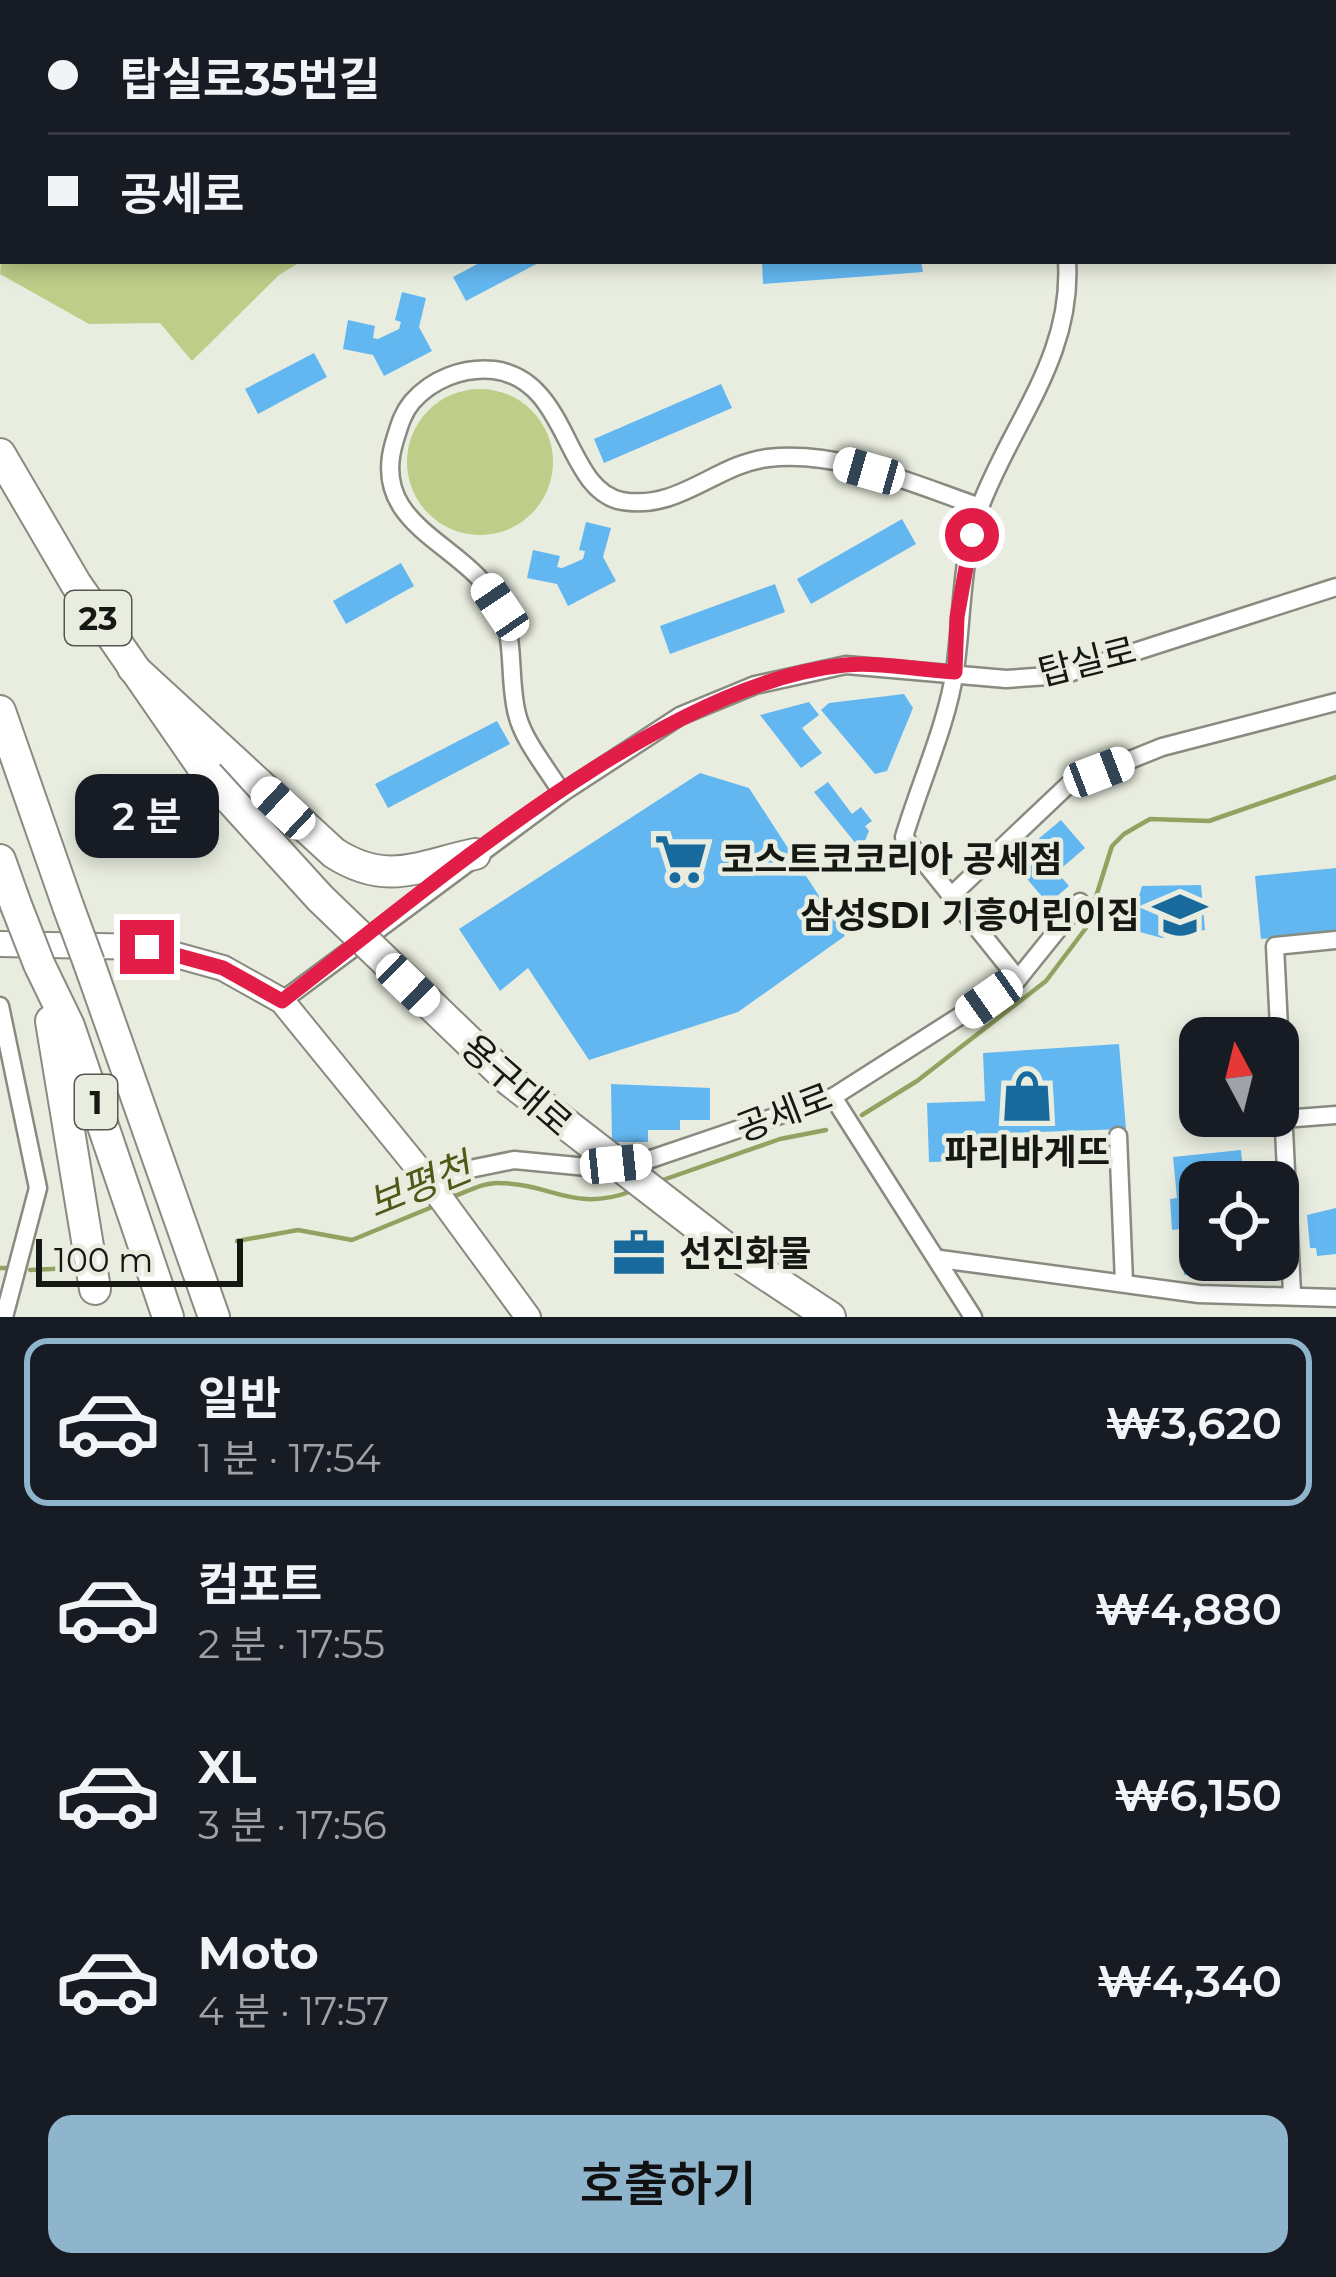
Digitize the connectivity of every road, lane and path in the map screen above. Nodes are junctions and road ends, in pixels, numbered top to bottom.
1 (1067, 264) edge
2 (0, 454) edge
3 (980, 507) junction
4 (1336, 587) edge
5 (133, 668) junction
6 (955, 672) junction
7 (1336, 702) edge
8 (0, 711) edge
9 (562, 793) junction
10 (476, 854) junction
11 (0, 860) edge
12 (953, 894) junction
13 (1080, 902) dead end
14 (1336, 940) edge
15 (0, 944) edge
16 (42, 975) junction
17 (1018, 980) junction
18 (282, 1001) junction
19 (0, 1006) edge
20 (1278, 1017) edge
21 (833, 1097) junction
22 (1336, 1115) edge
23 (1299, 1118) edge
24 (1118, 1136) dead end
25 (1284, 1137) edge
26 (429, 1182) junction
27 (940, 1259) junction
28 (1124, 1282) junction
29 (89, 1288) dead end
30 (1292, 1293) junction
31 (1336, 1298) edge
32 (4, 1317) edge
33 (168, 1317) edge
34 (214, 1317) edge
35 (528, 1317) edge
36 (830, 1317) edge
37 (973, 1317) edge

1 - 3 street
2 - 5 highway, 용구대로 / 23
3 - 6 street
3 - 9 street
4 - 6 street, 탑실로
5 - 10 highway
5 - 36 highway, 용구대로 / 23, bridge
6 - 9 street, 탑실로
6 - 12 street
7 - 12 street
8 - 34 highway, 1, bridge
9 - 10 street, 탑실로
10 - 18 street, 탑실로
11 - 16 highway, 1, bridge
12 - 17 street
13 - 17 street, 공세로
14 - 20 street
15 - 18 street
16 - 29 highway
16 - 33 highway, 1
17 - 21 street, 공세로
18 - 26 street
19 - 32 street
21 - 26 street, 공세로
21 - 27 street
22 - 23 street
24 - 28 street
25 - 30 street
26 - 35 street
27 - 28 street
27 - 37 street
28 - 30 street
30 - 31 street

